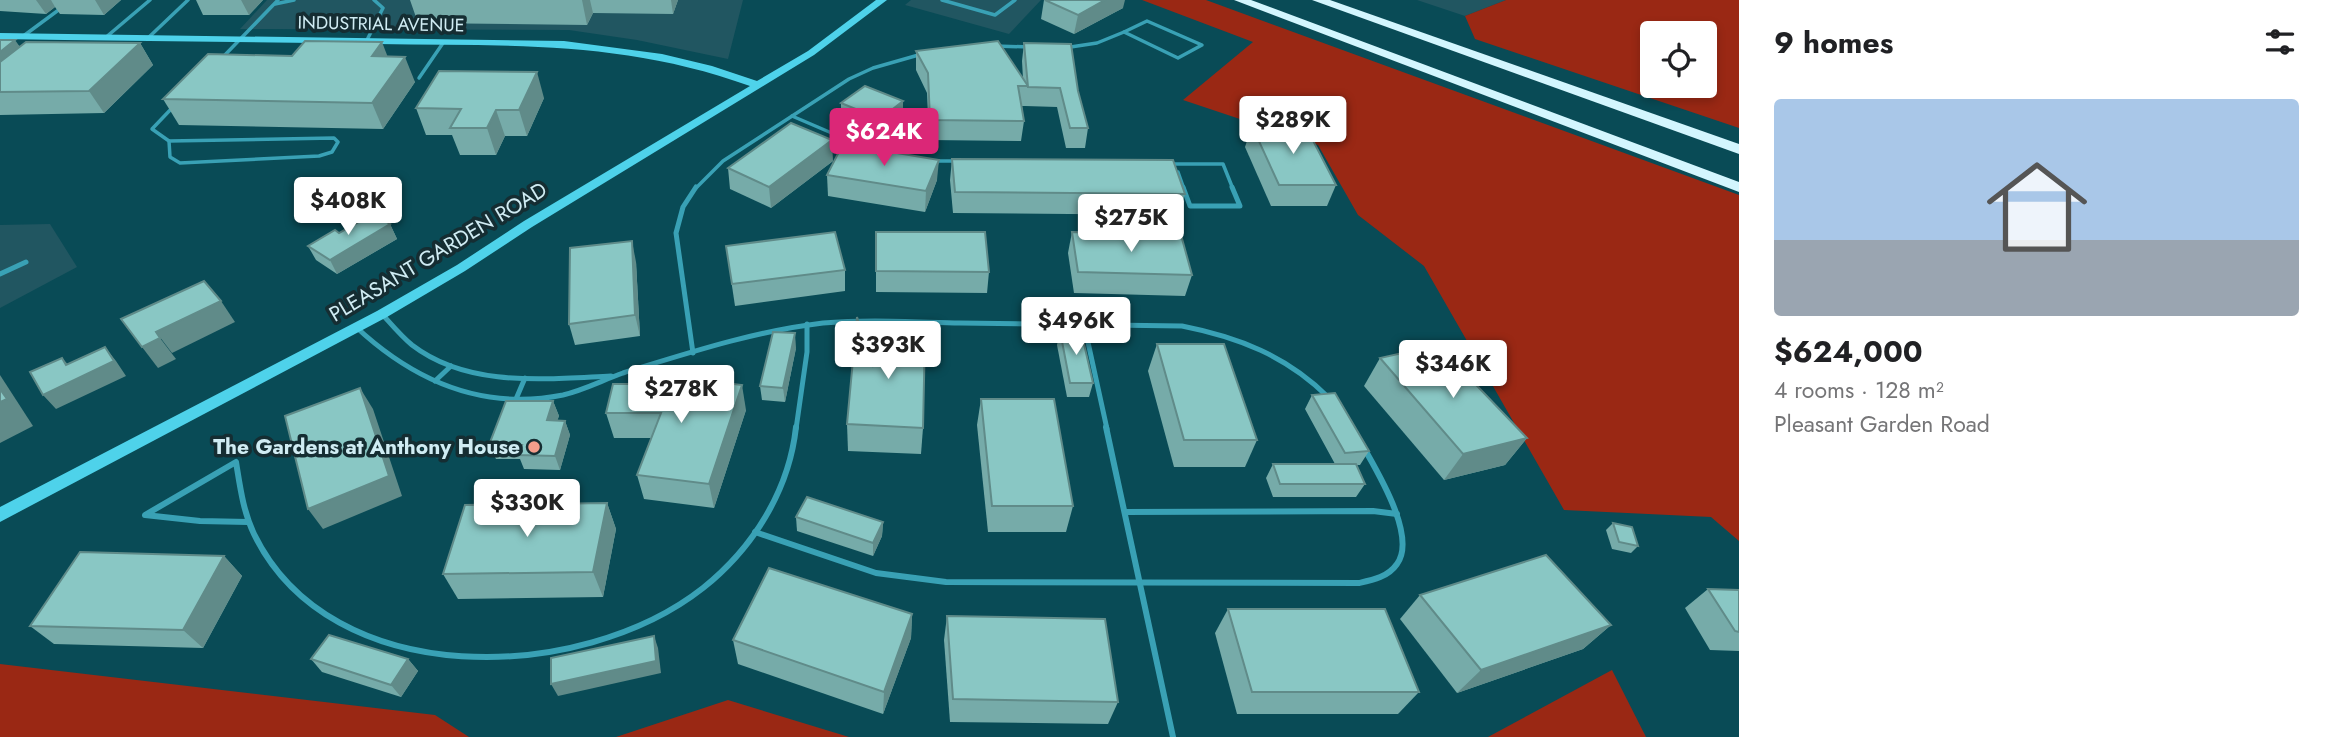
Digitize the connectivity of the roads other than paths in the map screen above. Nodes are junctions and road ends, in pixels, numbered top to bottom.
1 (72, 0) edge
2 (150, 0) edge
3 (188, 0) edge
4 (294, 0) edge
5 (374, 0) edge
6 (883, 0) edge
7 (942, 0) edge
8 (1015, 0) edge
9 (1240, 0) edge
10 (1318, 0) edge
11 (276, 2) edge
12 (1124, 32) junction
13 (0, 36) edge
14 (22, 37) junction
15 (60, 37) junction
16 (105, 38) junction
17 (148, 38) junction
18 (241, 40) junction
19 (366, 41) junction
20 (443, 43) junction
21 (51, 46) edge
22 (984, 46) edge
23 (1041, 47) edge
24 (1061, 48) edge
25 (923, 54) edge
26 (230, 62) edge
27 (419, 78) dead end
28 (757, 85) junction
29 (178, 103) edge
30 (792, 116) junction
31 (169, 141) junction
32 (1739, 149) edge
33 (876, 151) edge
34 (931, 160) edge
35 (963, 162) edge
36 (1161, 164) edge
37 (1174, 164) junction
38 (1739, 187) edge
39 (26, 262) dead end
40 (0, 274) edge
41 (382, 314) junction
42 (807, 324) junction
43 (1084, 324) junction
44 (356, 327) junction
45 (693, 353) junction
46 (451, 366) junction
47 (617, 376) junction
48 (525, 378) junction
49 (435, 381) junction
50 (516, 399) junction
51 (1333, 403) edge
52 (1358, 438) edge
53 (1125, 512) junction
54 (1396, 514) junction
55 (0, 515) edge
56 (248, 522) junction
57 (755, 531) junction
58 (1141, 584) junction
59 (1173, 737) edge

1 - 14 lane
2 - 16 lane
3 - 17 lane
4 - 11 lane
5 - 19 lane
6 - 28 main road, PLEASANT GARDEN ROAD
7 - 8 lane
9 - 38 highway
10 - 32 highway
11 - 18 lane
12 - 12 lane
12 - 24 lane
13 - 14 main road, INDUSTRIAL AVENUE
14 - 15 main road, INDUSTRIAL AVENUE
15 - 16 main road, INDUSTRIAL AVENUE
15 - 21 lane
16 - 17 main road, INDUSTRIAL AVENUE
17 - 18 main road, INDUSTRIAL AVENUE
18 - 19 main road, INDUSTRIAL AVENUE
18 - 26 lane
19 - 20 main road, INDUSTRIAL AVENUE
20 - 27 lane
20 - 28 main road, INDUSTRIAL AVENUE
22 - 23 lane
25 - 30 lane
28 - 41 main road, PLEASANT GARDEN ROAD
29 - 31 lane
30 - 33 lane
30 - 45 lane
31 - 31 lane
34 - 35 lane
36 - 37 lane
37 - 37 lane
39 - 40 lane
41 - 44 main road, PLEASANT GARDEN ROAD
41 - 46 lane
42 - 43 lane
42 - 45 lane
42 - 57 lane
43 - 51 lane
43 - 53 lane
44 - 49 lane
44 - 55 main road, PLEASANT GARDEN ROAD
45 - 47 lane
46 - 48 lane
46 - 49 lane
47 - 48 lane
47 - 50 lane
48 - 50 lane
49 - 50 lane
52 - 54 lane
53 - 54 lane
53 - 58 lane
54 - 58 lane
56 - 56 lane
56 - 57 lane
57 - 58 lane
58 - 59 lane

